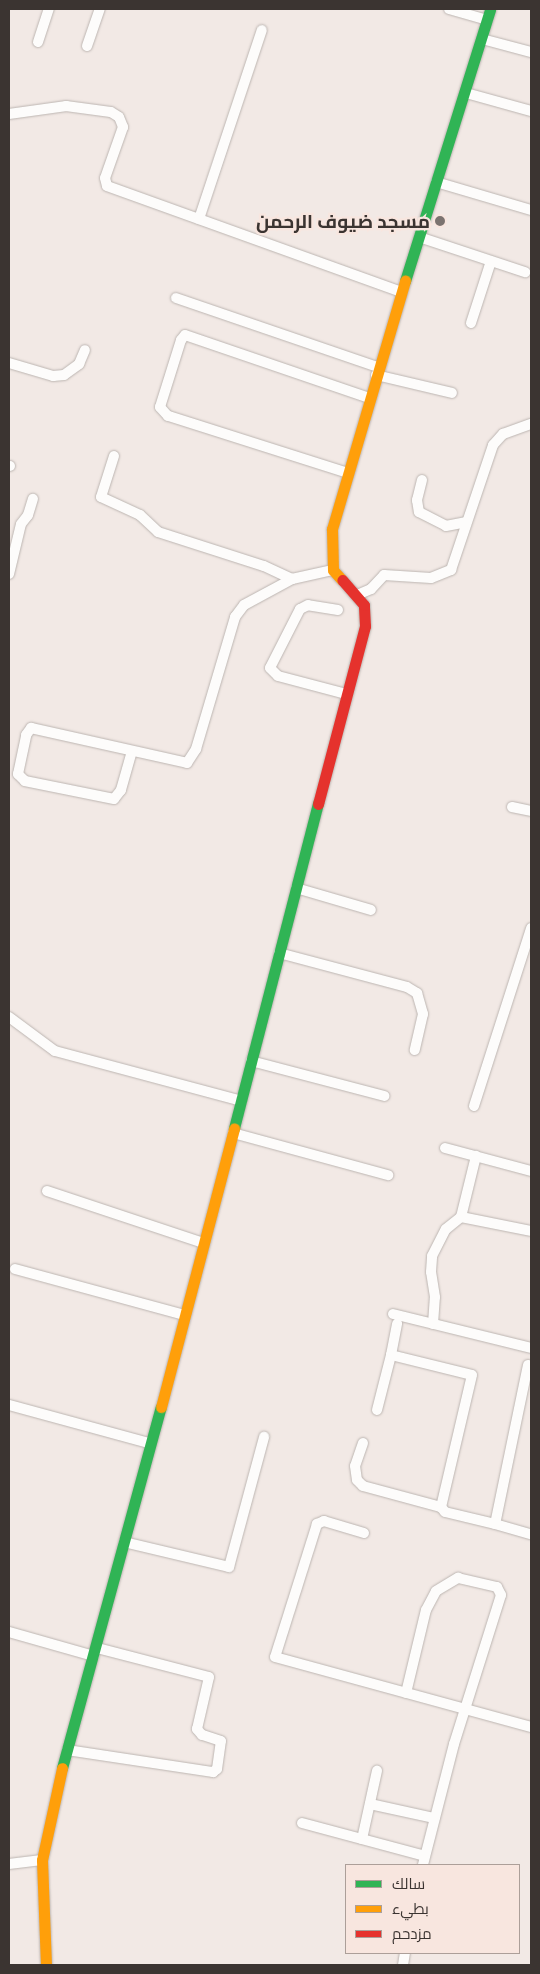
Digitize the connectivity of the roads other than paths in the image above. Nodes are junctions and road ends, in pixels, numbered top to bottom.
1 (49, 9) edge
2 (100, 9) edge
3 (449, 9) edge
4 (489, 14) edge
5 (262, 30) dead end
6 (482, 38) junction
7 (38, 42) dead end
8 (87, 46) dead end
9 (531, 52) edge
10 (466, 93) junction
11 (531, 111) edge
12 (9, 114) edge
13 (436, 182) junction
14 (531, 210) edge
15 (199, 218) junction
16 (419, 237) junction
17 (491, 261) junction
18 (525, 272) dead end
19 (402, 292) junction
20 (176, 298) dead end
21 (471, 323) dead end
22 (85, 350) dead end
23 (9, 363) edge
24 (377, 371) junction
25 (452, 393) dead end
26 (369, 398) junction
27 (531, 424) edge
28 (114, 456) dead end
29 (348, 473) junction
30 (422, 480) dead end
31 (34, 500) dead end
32 (467, 522) junction
33 (13, 539) edge
34 (333, 570) junction
35 (9, 574) edge
36 (292, 578) junction
37 (357, 595) junction
38 (338, 610) dead end
39 (346, 694) junction
40 (132, 751) junction
41 (512, 806) dead end
42 (531, 811) edge
43 (296, 888) junction
44 (371, 910) dead end
45 (531, 928) edge
46 (279, 953) junction
47 (9, 1017) edge
48 (416, 1050) dead end
49 (250, 1061) junction
50 (384, 1096) dead end
51 (241, 1101) junction
52 (474, 1106) dead end
53 (233, 1133) junction
54 (445, 1148) dead end
55 (476, 1156) junction
56 (531, 1171) edge
57 (388, 1175) dead end
58 (47, 1191) dead end
59 (461, 1218) junction
60 (531, 1231) edge
61 (203, 1244) junction
62 (15, 1269) dead end
63 (184, 1315) junction
64 (433, 1324) junction
65 (531, 1348) edge
66 (391, 1355) junction
67 (528, 1365) dead end
68 (9, 1405) edge
69 (377, 1410) dead end
70 (264, 1437) dead end
71 (150, 1443) junction
72 (363, 1443) dead end
73 (442, 1507) junction
74 (494, 1524) junction
75 (364, 1533) dead end
76 (531, 1534) edge
77 (124, 1542) junction
78 (9, 1632) edge
79 (95, 1652) junction
80 (406, 1693) junction
81 (465, 1709) junction
82 (531, 1727) edge
83 (67, 1750) junction
84 (377, 1771) dead end
85 (370, 1804) junction
86 (434, 1818) junction
87 (302, 1824) dead end
88 (362, 1839) junction
89 (42, 1860) junction
90 (424, 1861) edge
91 (9, 1864) edge
92 (46, 1965) edge

1 - 7 street
2 - 8 street
3 - 4 street
4 - 6 street
5 - 15 street
6 - 9 street
6 - 10 street
10 - 11 street
10 - 13 street
12 - 15 street
13 - 14 street
13 - 16 street
15 - 19 street
16 - 17 street
16 - 19 street
17 - 18 street
17 - 21 street
19 - 24 street
20 - 24 street
22 - 23 street
24 - 25 street
24 - 26 street
26 - 29 street
26 - 29 street
27 - 32 street
28 - 36 street
29 - 34 street
30 - 32 street
31 - 33 street
32 - 37 street
33 - 35 street
34 - 36 street
34 - 37 street
36 - 40 street
37 - 39 street
38 - 39 street
39 - 43 street
40 - 40 street
41 - 42 street
43 - 44 street
43 - 46 street
45 - 52 street
46 - 48 street
46 - 49 street
47 - 51 street
49 - 50 street
49 - 51 street
51 - 53 street
53 - 57 street
53 - 61 street
54 - 55 street
55 - 56 street
55 - 59 street
58 - 61 street
59 - 60 street
59 - 64 street
61 - 63 street
62 - 63 street
63 - 71 street
64 - 65 street
64 - 66 street
66 - 69 street
66 - 73 street
67 - 74 street
68 - 71 street
70 - 77 street
71 - 77 street
72 - 73 street
73 - 74 street
74 - 76 street
75 - 80 street
77 - 79 street
78 - 79 street
79 - 83 street
79 - 83 street
80 - 81 street
80 - 81 street
81 - 82 street
81 - 86 street
83 - 89 street
84 - 85 street
85 - 86 street
85 - 88 street
86 - 90 street
87 - 88 street
88 - 90 street
89 - 91 street
89 - 92 street

